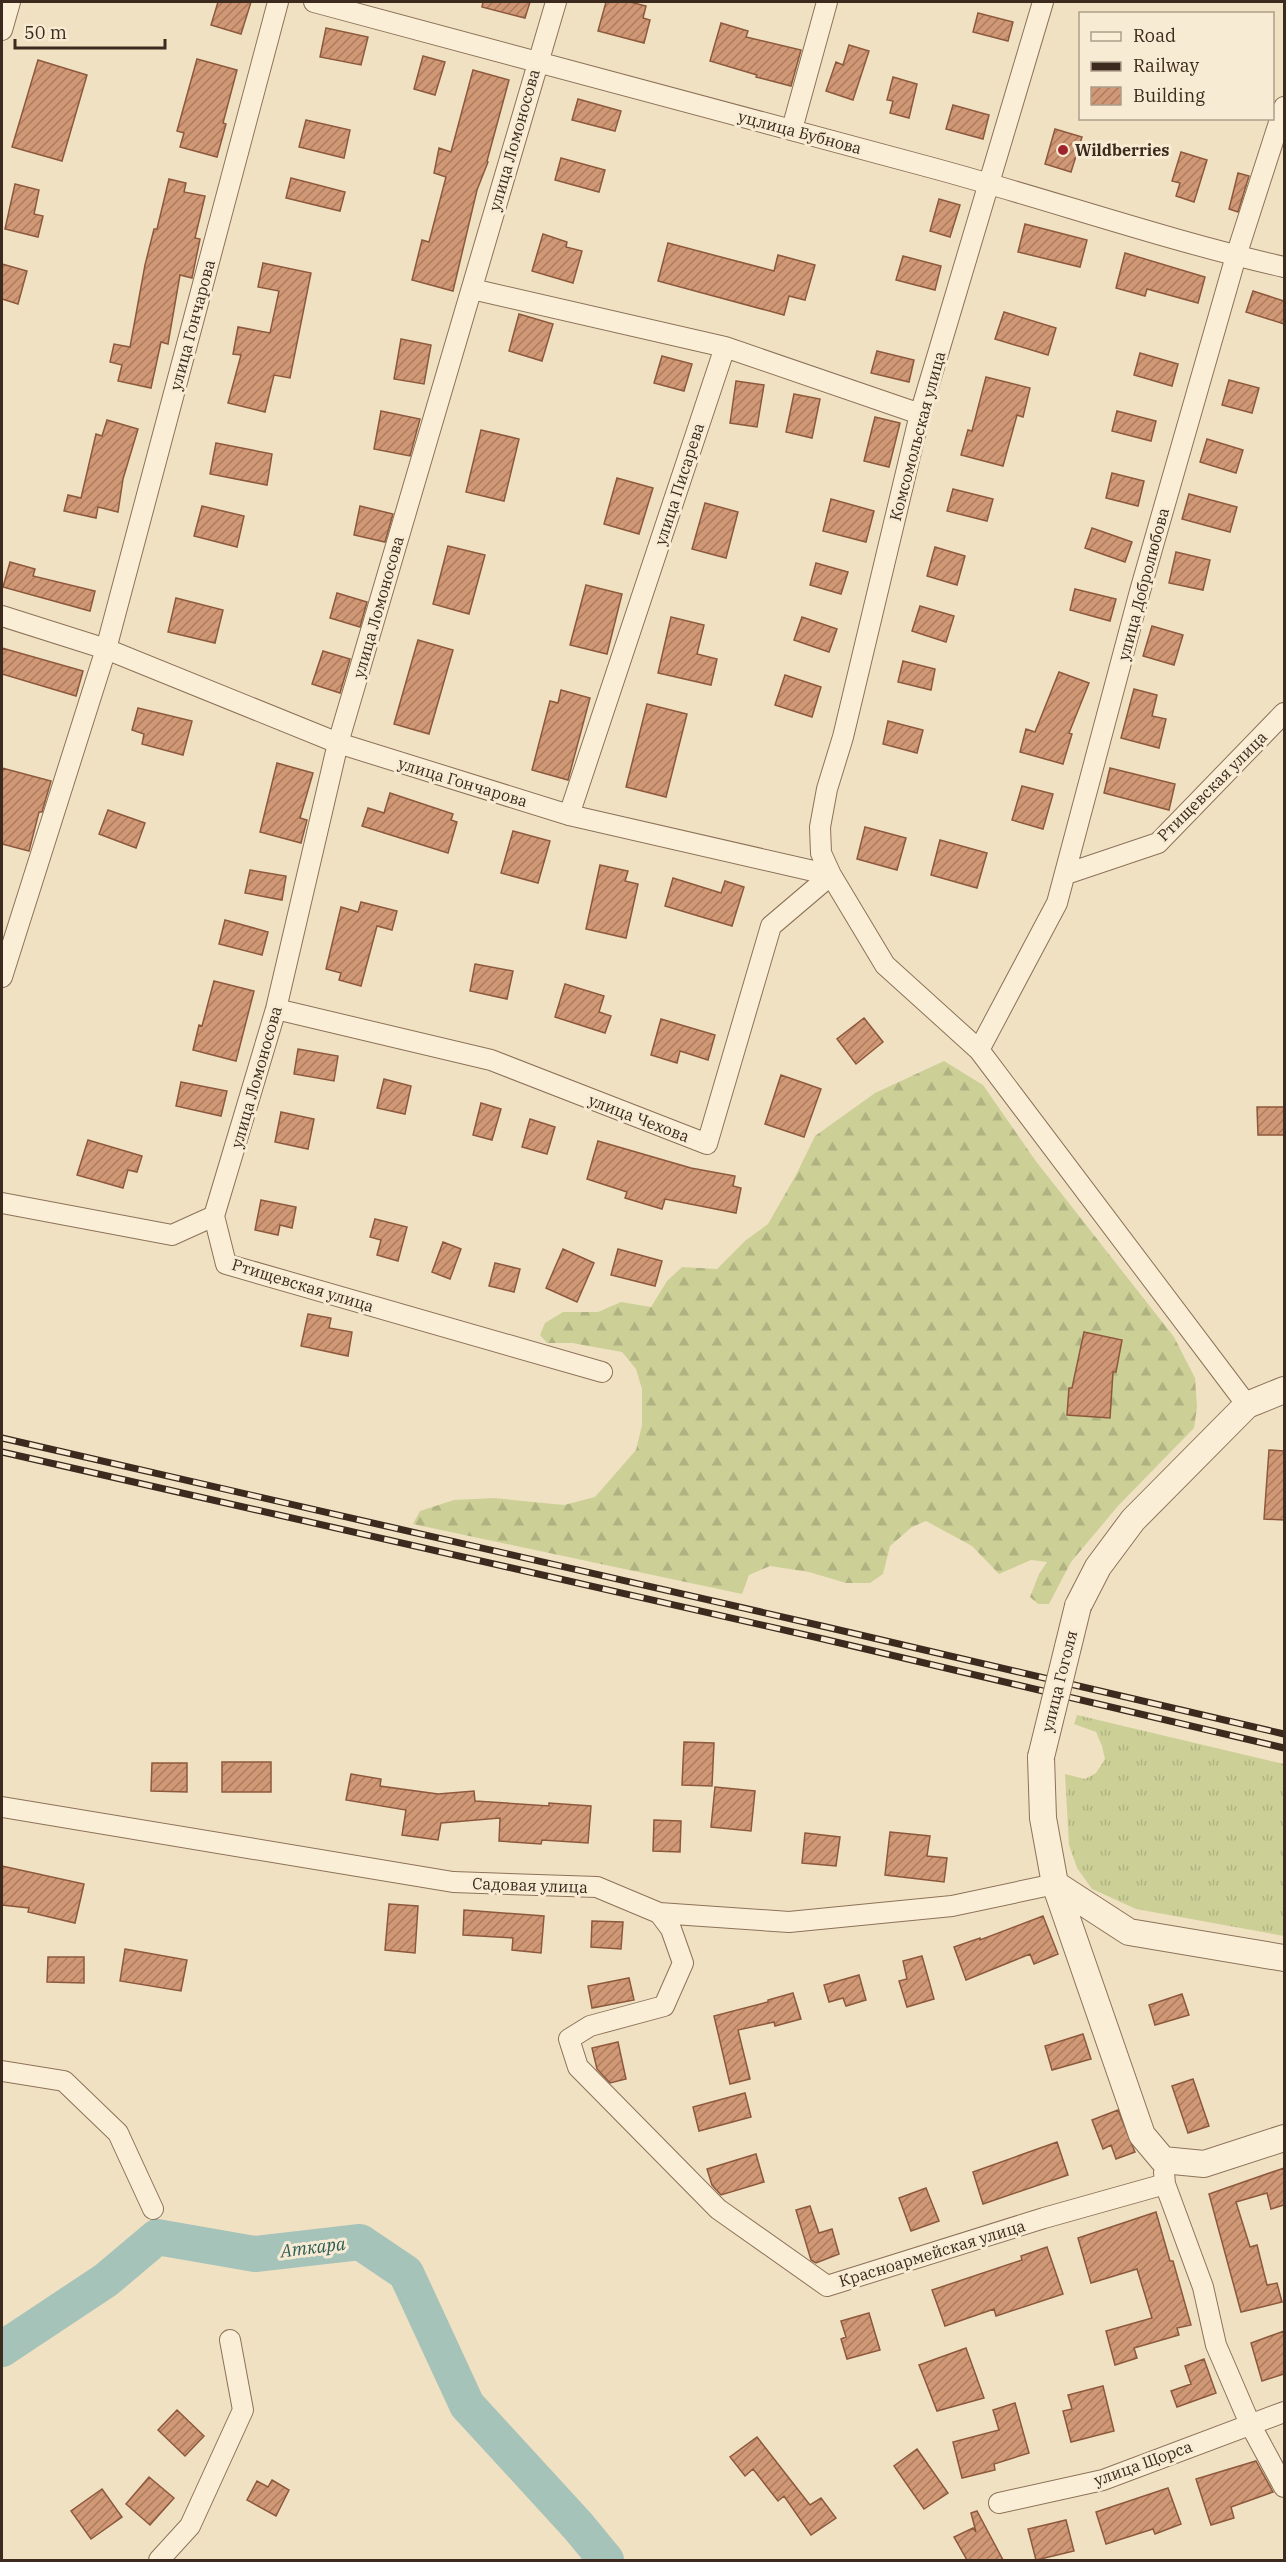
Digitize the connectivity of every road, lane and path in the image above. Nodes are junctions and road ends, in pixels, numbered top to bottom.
1 (10, 2) edge
2 (278, 2) edge
3 (314, 2) edge
4 (556, 2) edge
5 (827, 2) edge
6 (1043, 2) edge
7 (2, 30) edge
8 (536, 64) junction
9 (1284, 107) edge
10 (792, 129) junction
11 (990, 184) junction
12 (1236, 256) junction
13 (1284, 267) edge
14 (472, 289) junction
15 (725, 347) junction
16 (920, 414) junction
17 (2, 616) edge
18 (106, 649) junction
19 (1284, 712) edge
20 (338, 743) junction
21 (569, 815) junction
22 (1066, 874) junction
23 (831, 875) junction
24 (2, 977) edge
25 (276, 1009) junction
26 (979, 1050) junction
27 (2, 1203) edge
28 (214, 1216) junction
29 (602, 1372) dead end
30 (1284, 1390) edge
31 (1247, 1405) junction
32 (2, 1807) edge
33 (1055, 1884) junction
34 (659, 1913) junction
35 (1284, 1958) edge
36 (2, 2071) edge
37 (1284, 2138) edge
38 (1164, 2172) junction
39 (153, 2209) dead end
40 (230, 2340) dead end
41 (1284, 2412) edge
42 (1250, 2424) junction
43 (1284, 2487) edge
44 (999, 2503) dead end
45 (159, 2560) edge

1 - 7 street
2 - 18 street, улица Гончарова
3 - 8 street, уцлица Бубнова
4 - 8 street, улица Ломоносова
5 - 10 street
6 - 11 street, Комсомольская улица
8 - 10 street, уцлица Бубнова
8 - 14 street, улица Ломоносова
9 - 12 street, улица Добролюбова
10 - 11 street, уцлица Бубнова
11 - 12 street, уцлица Бубнова
11 - 16 street, Комсомольская улица
12 - 13 street, уцлица Бубнова
12 - 22 street, улица Добролюбова
14 - 15 street
14 - 20 street, улица Ломоносова
15 - 16 street
15 - 21 street, улица Писарева
16 - 23 street, Комсомольская улица
17 - 18 street, улица Гончарова
18 - 20 street, улица Гончарова
18 - 24 street, улица Гончарова
19 - 22 street, Ртищевская улица
20 - 21 street, улица Гончарова
20 - 25 street, улица Ломоносова
21 - 23 street, улица Гончарова
22 - 26 street, улица Добролюбова
23 - 25 street, улица Чехова
23 - 26 street, Комсомольская улица
25 - 28 street, улица Ломоносова
26 - 31 street, Комсомольская улица
27 - 28 street
28 - 29 street, Ртищевская улица
30 - 31 street
31 - 33 street, улица Гоголя, bridge
32 - 34 street, Садовая улица
33 - 34 street, Садовая улица
33 - 35 street
33 - 38 street, улица Гоголя
34 - 38 street, Красноармейская улица
36 - 39 street
37 - 38 street, Красноармейская улица
38 - 42 street
40 - 45 street
41 - 42 street, улица Щорса
42 - 43 street
42 - 44 street, улица Щорса

